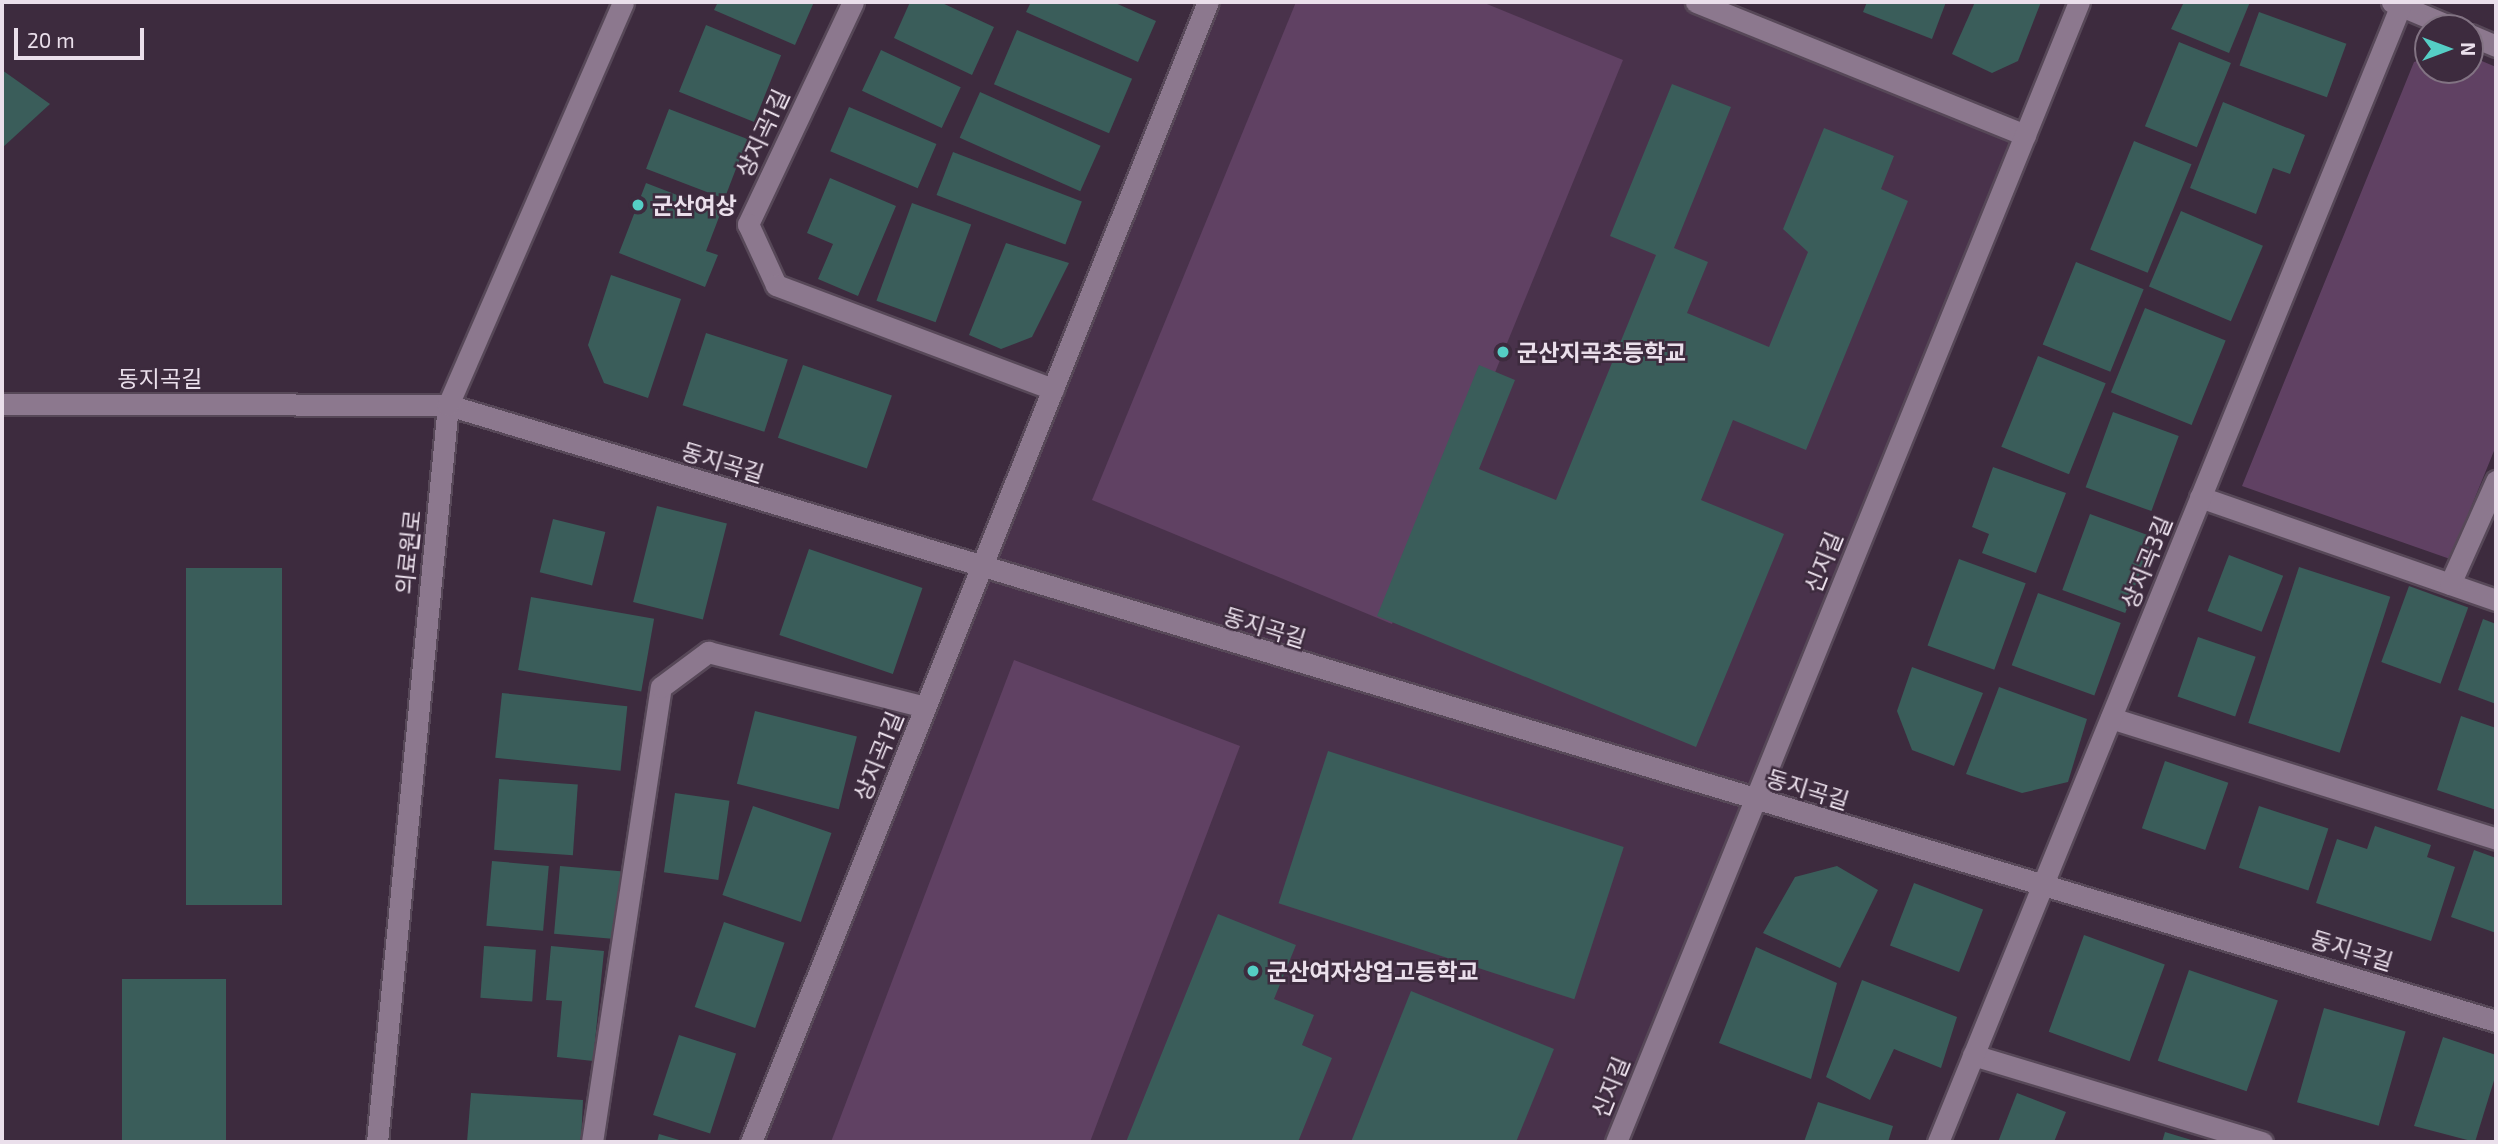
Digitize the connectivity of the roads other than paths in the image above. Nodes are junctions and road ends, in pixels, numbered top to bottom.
1 (623, 2) edge
2 (853, 2) edge
3 (1208, 2) edge
4 (1696, 2) edge
5 (2079, 2) edge
6 (2398, 3) edge
7 (2423, 14) edge
8 (2025, 135) junction
9 (1053, 389) junction
10 (2, 404) edge
11 (448, 405) junction
12 (2496, 481) edge
13 (2200, 498) junction
14 (981, 569) junction
15 (2451, 584) junction
16 (2496, 600) edge
17 (925, 707) junction
18 (2111, 718) junction
19 (1755, 800) junction
20 (2496, 839) edge
21 (2043, 886) junction
22 (2496, 1021) edge
23 (1973, 1055) junction
24 (377, 1142) edge
25 (592, 1142) edge
26 (751, 1142) edge
27 (1616, 1142) edge
28 (1938, 1142) edge
29 (2262, 1142) edge

1 - 11 street, 의료원로
2 - 9 street, 상지곡1길
3 - 9 street, 상지곡1길
4 - 8 street
5 - 8 street, 신지길
6 - 7 street
6 - 13 street, 상지곡3길
8 - 19 street, 신지길
9 - 14 street, 상지곡1길
10 - 11 street, 동지곡길
11 - 14 street, 동지곡길
11 - 24 street, 의료원로
12 - 15 street
13 - 15 street
13 - 18 street, 상지곡3길
14 - 17 street, 상지곡1길
14 - 19 street, 동지곡길
15 - 16 street
17 - 25 street
17 - 26 street, 상지곡1길
18 - 20 street
18 - 21 street, 상지곡3길
19 - 21 street, 동지곡길
19 - 27 street, 신지길
21 - 22 street, 동지곡길
21 - 23 street, 상지곡3길
23 - 28 street, 상지곡3길
23 - 29 street

